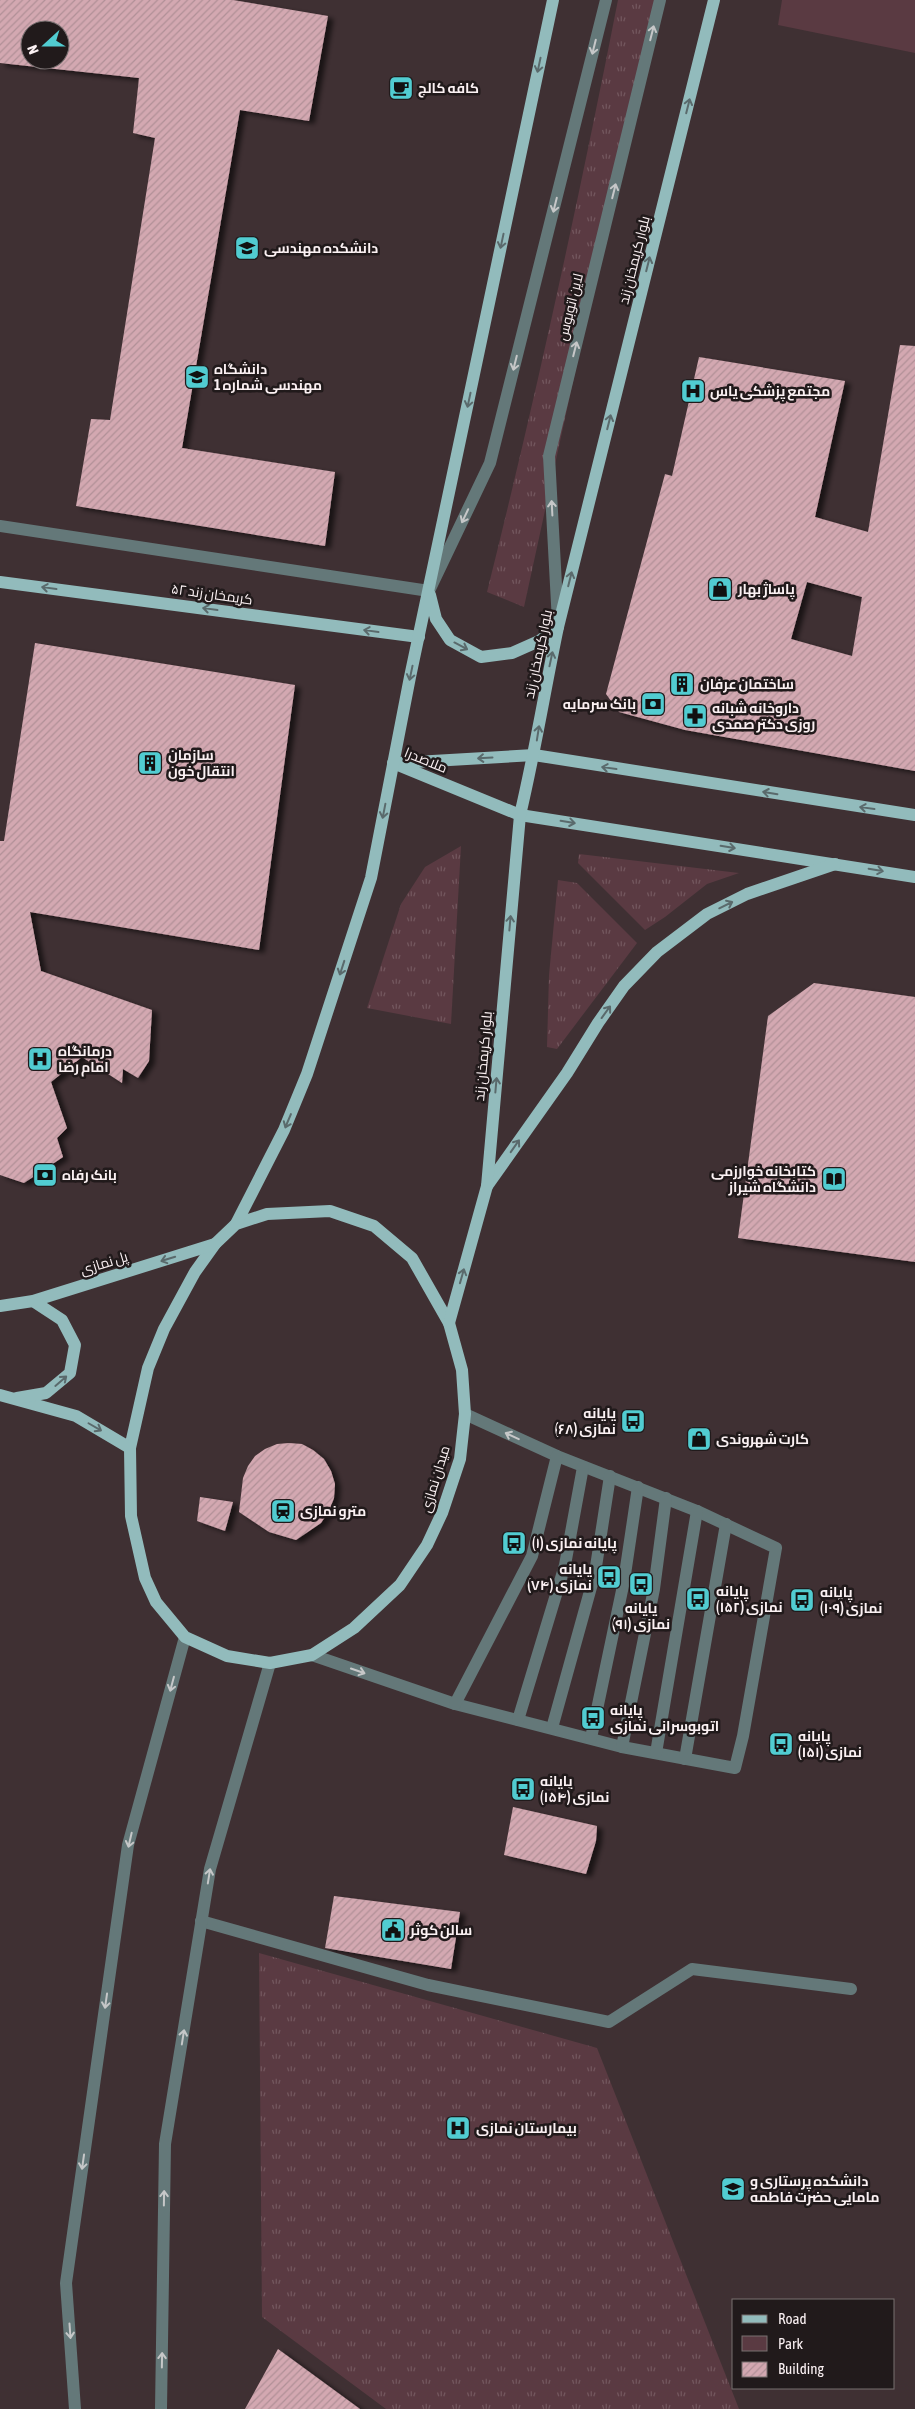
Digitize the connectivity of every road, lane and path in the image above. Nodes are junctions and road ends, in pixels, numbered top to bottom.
1 (553, 0) edge
2 (606, 0) edge
3 (660, 0) edge
4 (714, 0) edge
5 (0, 526) edge
6 (0, 582) edge
7 (430, 591) junction
8 (558, 626) junction
9 (419, 637) junction
10 (534, 755) junction
11 (393, 763) junction
12 (915, 814) edge
13 (520, 815) junction
14 (838, 863) junction
15 (915, 877) edge
16 (487, 1186) junction
17 (236, 1224) junction
18 (215, 1244) junction
19 (33, 1301) junction
20 (0, 1306) edge
21 (449, 1323) junction
22 (0, 1395) edge
23 (17, 1398) junction
24 (465, 1414) junction
25 (130, 1448) junction
26 (557, 1456) junction
27 (583, 1467) junction
28 (610, 1476) junction
29 (638, 1487) junction
30 (666, 1498) junction
31 (697, 1511) junction
32 (726, 1524) junction
33 (185, 1636) junction
34 (312, 1655) junction
35 (270, 1663) junction
36 (455, 1704) junction
37 (518, 1720) junction
38 (552, 1728) junction
39 (591, 1738) junction
40 (622, 1747) junction
41 (656, 1754) junction
42 (685, 1759) junction
43 (201, 1921) junction
44 (851, 1989) dead end
45 (75, 2409) edge
46 (161, 2409) edge

1 -> 7 main road
2 -> 7 lane
8 -> 3 lane, لاین اتوبوس
8 -> 4 main road, بلوار کریمخان زند
5 - 7 lane
9 -> 6 main road, کریمخان زند ۵۲
7 -> 8 main road
7 - 9 main road
10 -> 8 main road, بلوار کریمخان زند
9 -> 11 main road
10 -> 11 main road, ملاصدرا
12 -> 10 main road, ملاصدرا
10 - 13 main road, بلوار کریمخان زند
11 - 13 main road, ملاصدرا
11 -> 17 main road
13 -> 14 main road, ملاصدرا
16 -> 13 main road, بلوار کریمخان زند
14 -> 15 main road, ملاصدرا
16 -> 14 main road
21 -> 16 main road, بلوار کریمخان زند
17 - 18 main road, میدان نمازی
17 - 21 main road, میدان نمازی
18 -> 19 main road, پل نمازی
18 - 25 main road, میدان نمازی
19 - 20 main road, پل نمازی
23 -> 19 main road
21 - 24 main road, میدان نمازی
22 - 23 main road
23 -> 25 main road
26 -> 24 lane
24 - 34 main road, میدان نمازی
25 - 33 main road, میدان نمازی
26 - 27 lane
26 - 36 lane
27 - 28 lane
27 - 37 lane
28 - 29 lane
28 - 38 lane
29 - 30 lane
29 - 39 lane
30 - 31 lane
30 - 40 lane
31 - 32 lane
31 - 41 lane
32 - 42 lane
32 - 42 lane
33 - 35 main road, میدان نمازی
33 -> 45 lane
34 - 35 main road, میدان نمازی
34 -> 36 lane
43 -> 35 lane
36 - 37 lane
37 - 38 lane
38 - 39 lane
39 - 40 lane
40 - 41 lane
41 - 42 lane
43 - 44 lane
46 -> 43 lane

